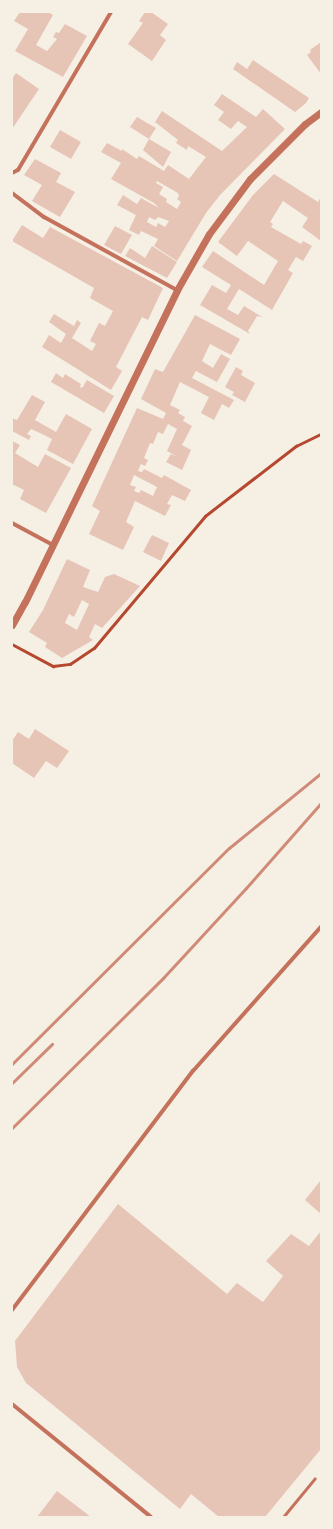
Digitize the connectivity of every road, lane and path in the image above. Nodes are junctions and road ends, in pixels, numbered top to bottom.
1 (111, 12) edge
2 (321, 112) edge
3 (12, 173) edge
4 (12, 193) edge
5 (177, 290) junction
6 (321, 434) edge
7 (12, 522) edge
8 (53, 545) junction
9 (12, 625) edge
10 (12, 644) edge
11 (321, 927) edge
12 (12, 1310) edge
13 (12, 1404) edge
14 (315, 1478) dead end
15 (151, 1517) edge
16 (283, 1517) edge

1 - 3 street
2 - 5 street
4 - 5 street
5 - 8 street
6 - 10 path
7 - 8 street
8 - 9 street
11 - 12 street
13 - 15 street
14 - 16 lane

